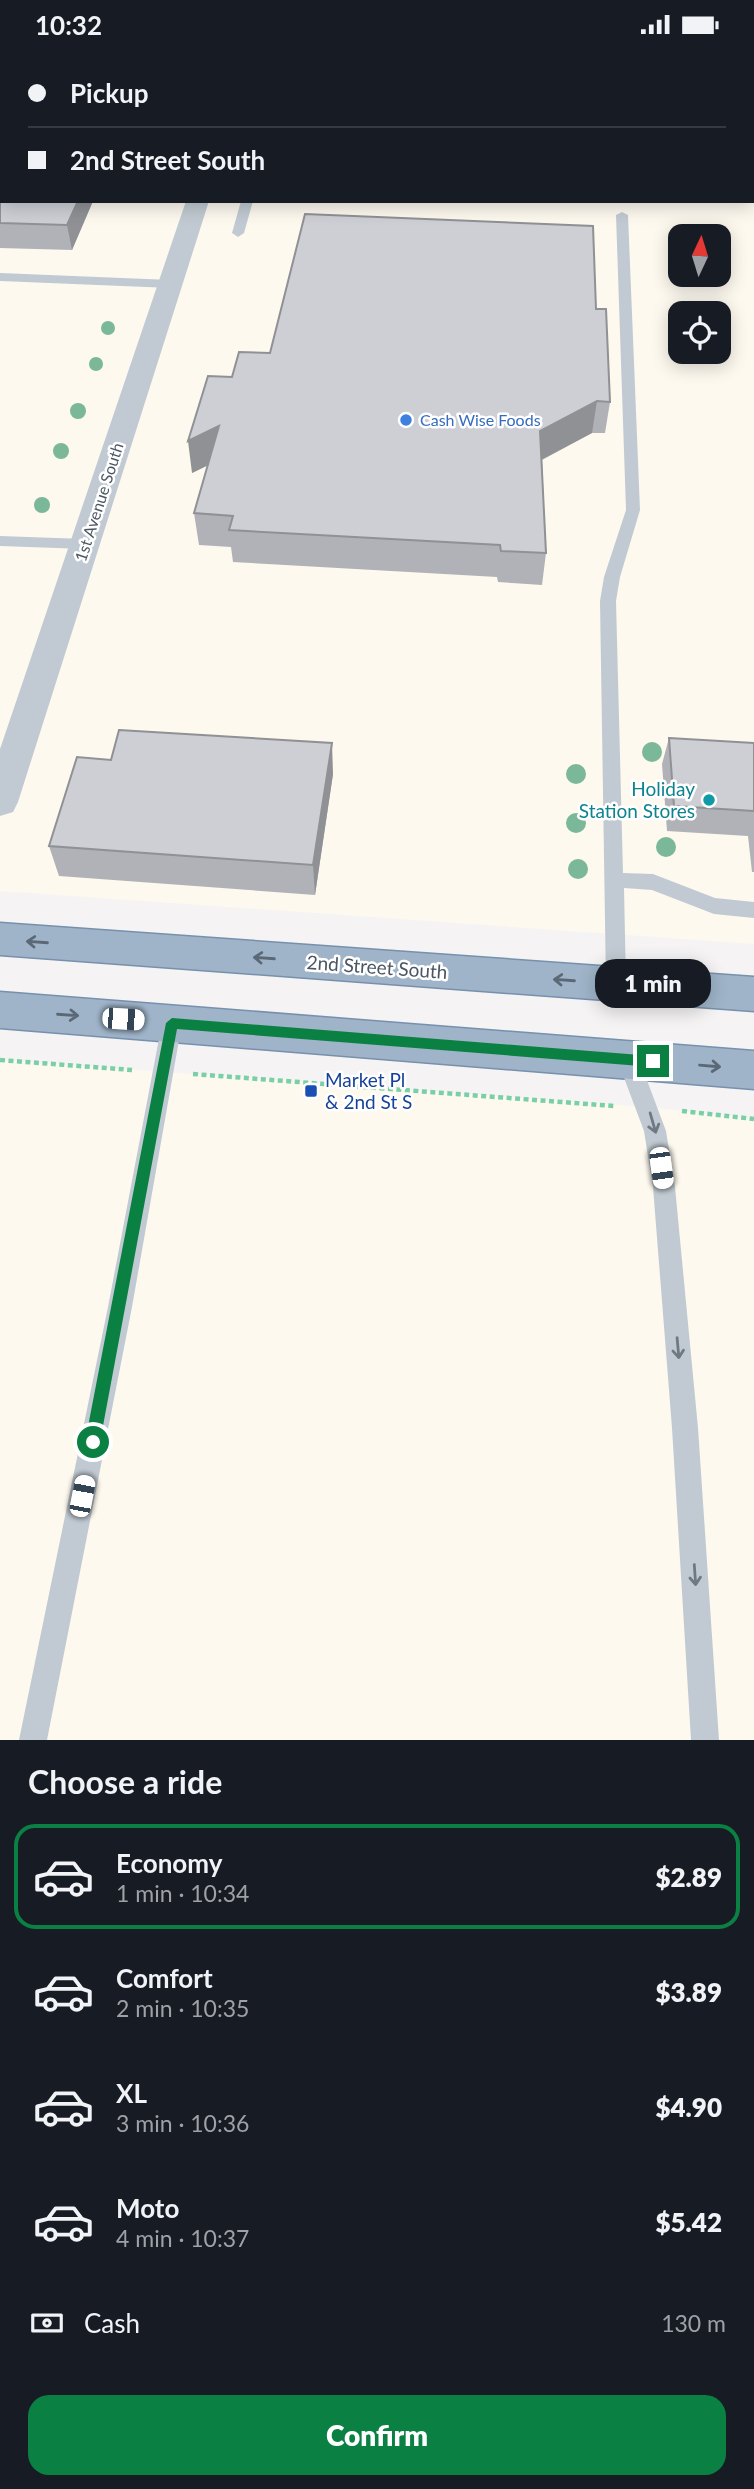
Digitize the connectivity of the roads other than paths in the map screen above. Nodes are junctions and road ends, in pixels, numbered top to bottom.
1 (197, 203) edge
2 (246, 203) edge
3 (622, 215) dead end
4 (238, 233) dead end
5 (0, 277) edge
6 (171, 284) junction
7 (0, 541) edge
8 (85, 544) junction
9 (0, 802) edge
10 (614, 880) junction
11 (754, 910) edge
12 (0, 939) edge
13 (617, 984) junction
14 (754, 994) edge
15 (0, 1010) edge
16 (172, 1023) junction
17 (628, 1059) junction
18 (754, 1070) edge
19 (33, 1740) edge
20 (705, 1740) edge

1 - 6 street, 1st Avenue South
2 - 4 lane
3 - 10 lane
5 - 6 lane
6 - 8 street, 1st Avenue South
7 - 8 lane
8 - 9 street, 1st Avenue South
10 - 11 lane
10 - 13 lane
13 -> 12 highway, 2nd Street South
13 - 14 highway, 2nd Street South
15 -> 16 highway
16 - 17 highway
16 - 19 lane
17 -> 18 highway
17 -> 20 lane

